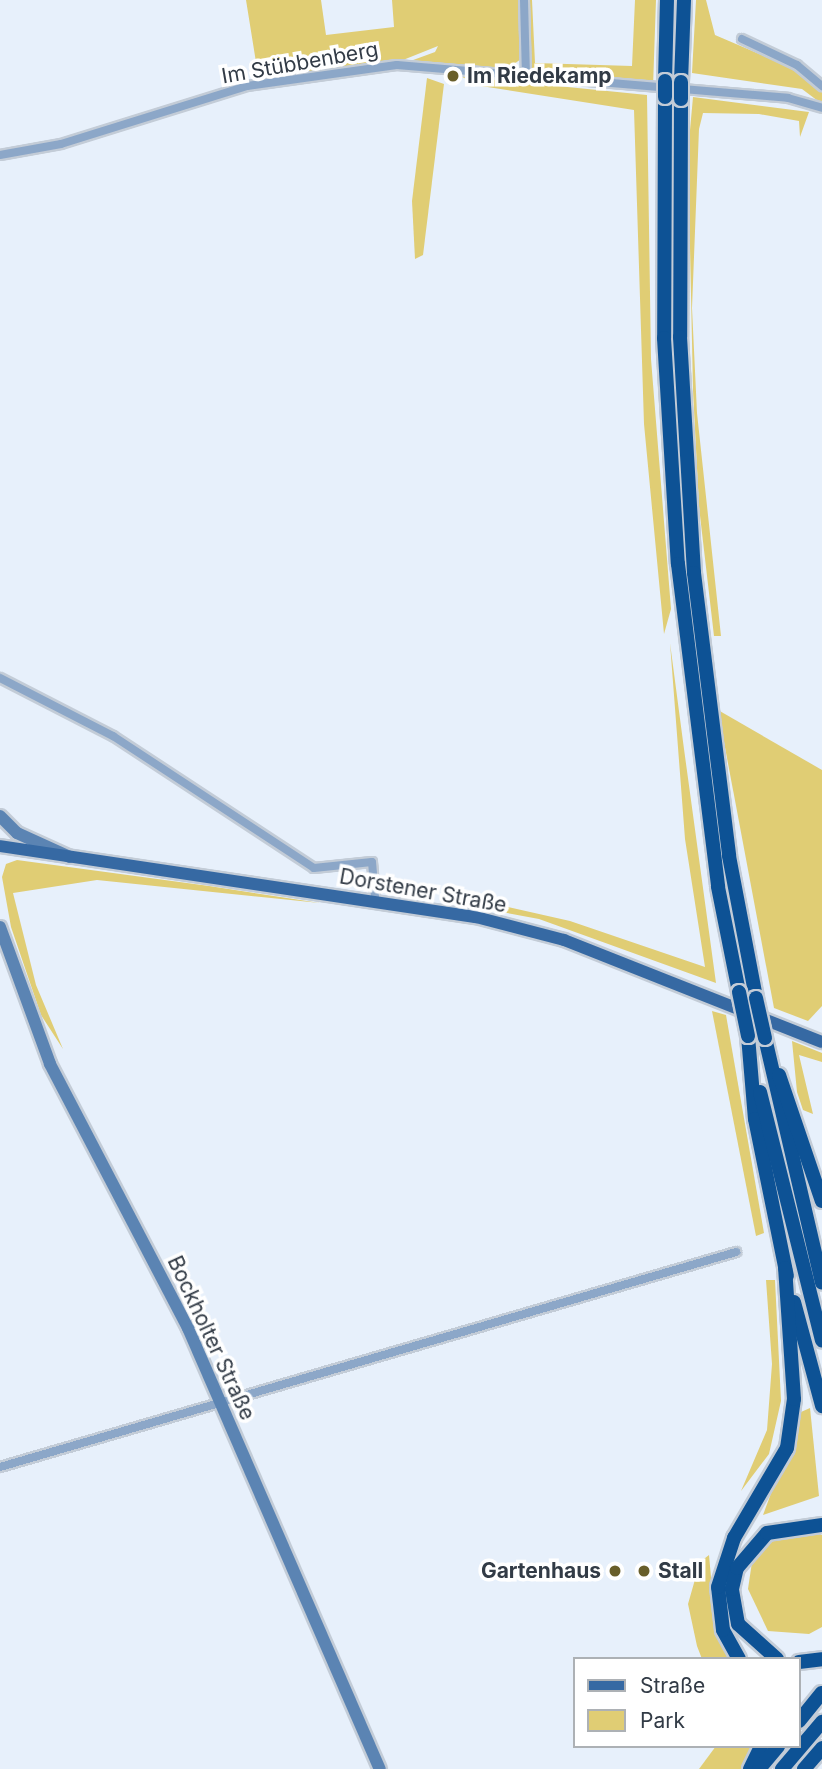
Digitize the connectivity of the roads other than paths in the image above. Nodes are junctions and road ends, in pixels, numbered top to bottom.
1 (524, 0) edge
2 (667, 0) edge
3 (684, 0) edge
4 (742, 39) dead end
5 (526, 76) junction
6 (822, 86) edge
7 (822, 108) edge
8 (0, 155) edge
9 (0, 678) edge
10 (0, 816) edge
11 (0, 846) edge
12 (70, 857) junction
13 (375, 900) junction
14 (0, 928) edge
15 (748, 1036) junction
16 (765, 1038) junction
17 (822, 1042) edge
18 (822, 1196) edge
19 (736, 1252) dead end
20 (785, 1268) junction
21 (822, 1282) edge
22 (822, 1340) edge
23 (220, 1402) junction
24 (822, 1406) edge
25 (0, 1467) edge
26 (822, 1525) edge
27 (738, 1657) edge
28 (775, 1657) edge
29 (822, 1659) edge
30 (801, 1662) edge
31 (822, 1693) edge
32 (801, 1719) edge
33 (822, 1722) edge
34 (801, 1747) edge
35 (760, 1748) edge
36 (776, 1748) edge
37 (800, 1748) edge
38 (822, 1748) edge
39 (380, 1769) edge
40 (750, 1769) edge
41 (759, 1769) edge
42 (782, 1769) edge
43 (804, 1769) edge

1 - 5 street
2 - 15 highway, bridge
3 - 16 highway, bridge
4 - 6 street
5 - 7 street, Im Stübbenberg
5 - 8 street, Im Stübbenberg
9 - 13 street
10 - 12 street
11 - 12 main road, Dorstener Straße
12 - 13 main road, Dorstener Straße
13 - 17 main road, Dorstener Straße
14 - 23 street, Bockholter Straße
15 - 20 highway
15 - 22 highway
16 - 18 highway
16 - 21 highway
19 - 23 street
20 - 24 highway
20 - 27 highway
23 - 25 street
23 - 39 street, Bockholter Straße
26 - 28 highway
29 - 30 highway
31 - 32 highway
33 - 34 highway
35 - 40 highway
36 - 41 highway
37 - 42 highway
38 - 43 highway

